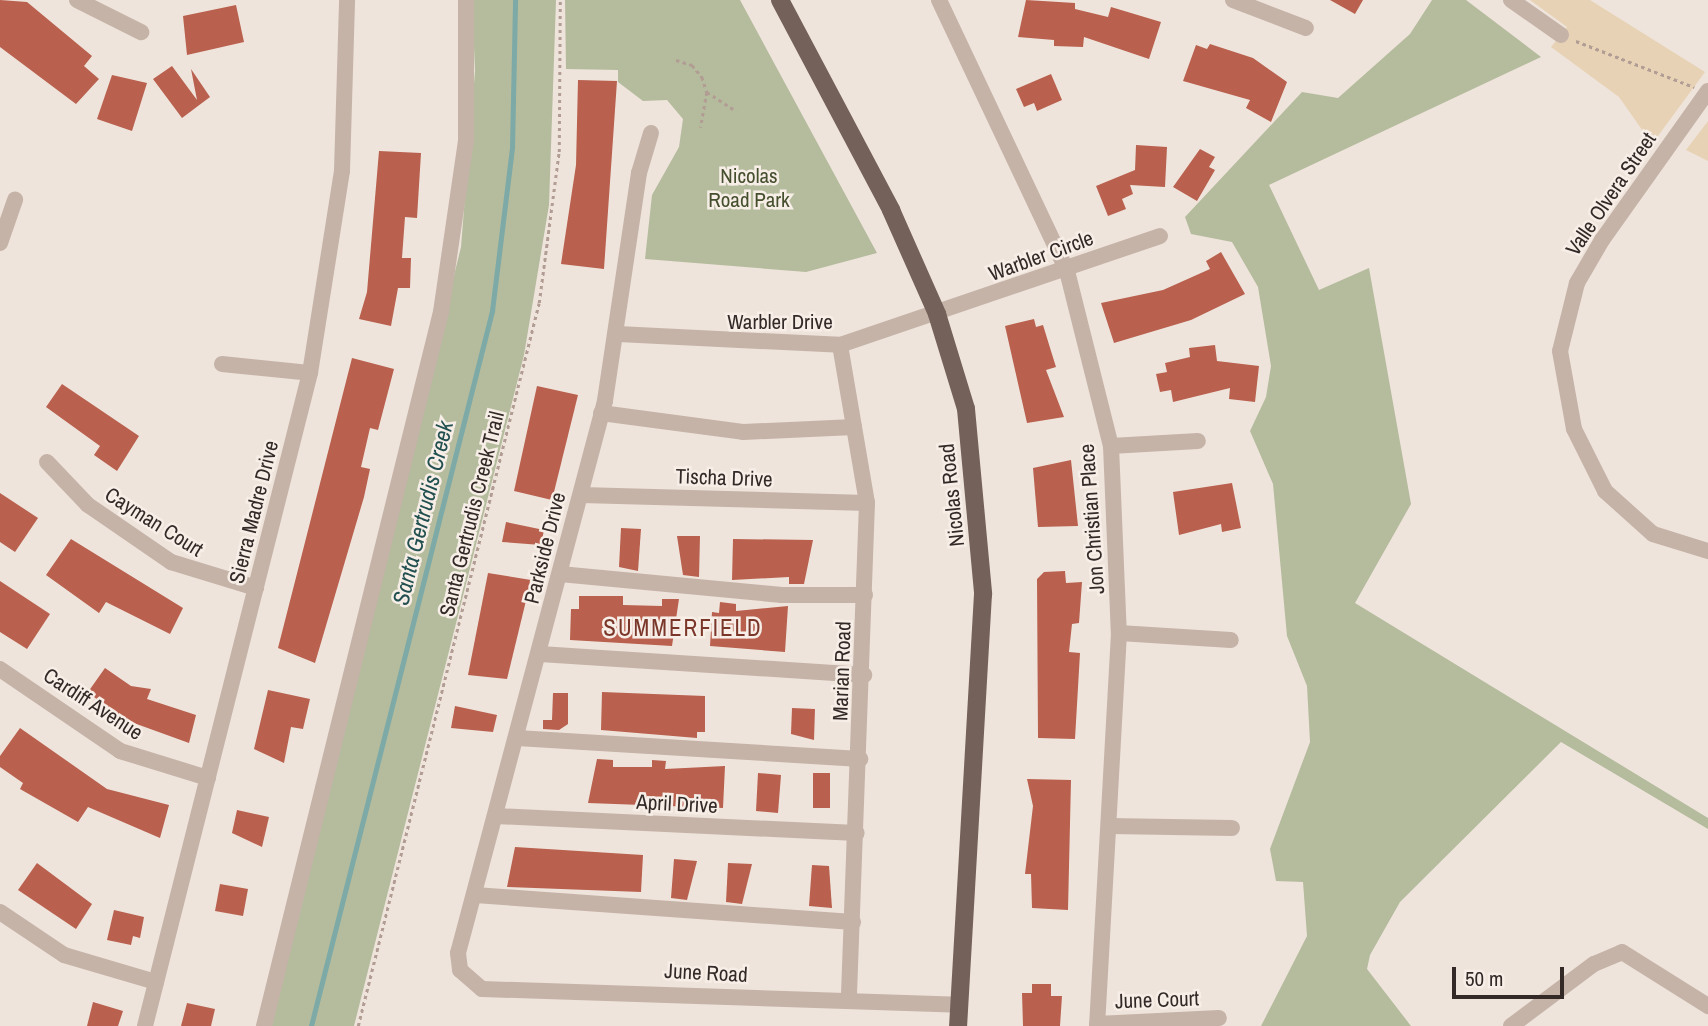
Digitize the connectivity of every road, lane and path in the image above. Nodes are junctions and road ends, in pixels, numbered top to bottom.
1 (77, 0) edge
2 (347, 0) edge
3 (466, 0) edge
4 (561, 0) edge
5 (780, 0) edge
6 (939, 0) edge
7 (1233, 0) edge
8 (1511, 0) edge
9 (1306, 27) dead end
10 (141, 32) dead end
11 (1561, 35) joint
12 (676, 60) dead end
13 (708, 92) junction
14 (1707, 94) edge
15 (736, 111) dead end
16 (701, 127) dead end
17 (651, 133) dead end
18 (15, 200) dead end
19 (1160, 236) dead end
20 (0, 243) edge
21 (1067, 271) junction
22 (937, 314) junction
23 (618, 334) junction
24 (840, 345) junction
25 (222, 364) dead end
26 (310, 373) junction
27 (601, 413) junction
28 (853, 427) junction
29 (1198, 441) dead end
30 (1111, 446) junction
31 (47, 462) dead end
32 (580, 495) junction
33 (867, 503) junction
34 (1708, 551) edge
35 (561, 574) junction
36 (256, 588) junction
37 (865, 595) junction
38 (1119, 633) junction
39 (1231, 640) dead end
40 (540, 654) junction
41 (0, 669) edge
42 (864, 675) junction
43 (517, 738) junction
44 (860, 759) junction
45 (208, 778) junction
46 (496, 816) junction
47 (1109, 827) junction
48 (1232, 828) dead end
49 (857, 833) junction
50 (475, 895) junction
51 (0, 912) edge
52 (853, 922) junction
53 (460, 970) joint
54 (156, 982) junction
55 (849, 1001) junction
56 (959, 1006) junction
57 (1708, 1006) edge
58 (1219, 1018) dead end
59 (1097, 1025) edge
60 (145, 1026) edge
61 (264, 1026) edge
62 (358, 1026) edge
63 (958, 1026) edge
64 (1511, 1026) edge

1 - 10 street
2 - 26 street, Sierra Madre Drive
3 - 61 street
4 - 62 path, Santa Gertrudis Creek Trail
5 - 22 main road, Nicolas Road
6 - 21 street, Jon Christian Place
7 - 9 street
8 - 11 street
11 - 14 path
12 - 13 path
13 - 15 path
13 - 16 path
14 - 34 street, Valle Olvera Street
17 - 23 street, Parkside Drive
18 - 20 street
19 - 21 street, Warbler Circle
21 - 22 street, Warbler Circle
21 - 30 street, Jon Christian Place
22 - 24 street, Warbler Drive
22 - 56 main road, Nicolas Road
23 - 24 street, Warbler Drive
23 - 27 street, Parkside Drive
24 - 28 street, Marian Road
25 - 26 street
26 - 36 street, Sierra Madre Drive
27 - 28 street
27 - 32 street, Parkside Drive
28 - 33 street, Marian Road
29 - 30 street
30 - 38 street, Jon Christian Place
31 - 36 street, Cayman Court
32 - 33 street, Tischa Drive
32 - 35 street, Parkside Drive
33 - 37 street, Marian Road
35 - 37 street
35 - 40 street, Parkside Drive
36 - 45 street, Sierra Madre Drive
37 - 42 street, Marian Road
38 - 39 street
38 - 47 street, Jon Christian Place
40 - 42 street
40 - 43 street, Parkside Drive
41 - 45 street, Cardiff Avenue
42 - 44 street, Marian Road
43 - 44 street
43 - 46 street, Parkside Drive
44 - 49 street, Marian Road
45 - 54 street, Sierra Madre Drive
46 - 49 street, April Drive
46 - 50 street, Parkside Drive
47 - 48 street
47 - 59 street, Jon Christian Place
49 - 52 street, Marian Road
50 - 52 street
50 - 53 street, Parkside Drive
51 - 54 street
52 - 55 street, Marian Road
53 - 55 street, June Road
54 - 60 street, Sierra Madre Drive
55 - 56 street, June Road
56 - 63 main road, Nicolas Road
57 - 64 street
58 - 59 street, June Court

